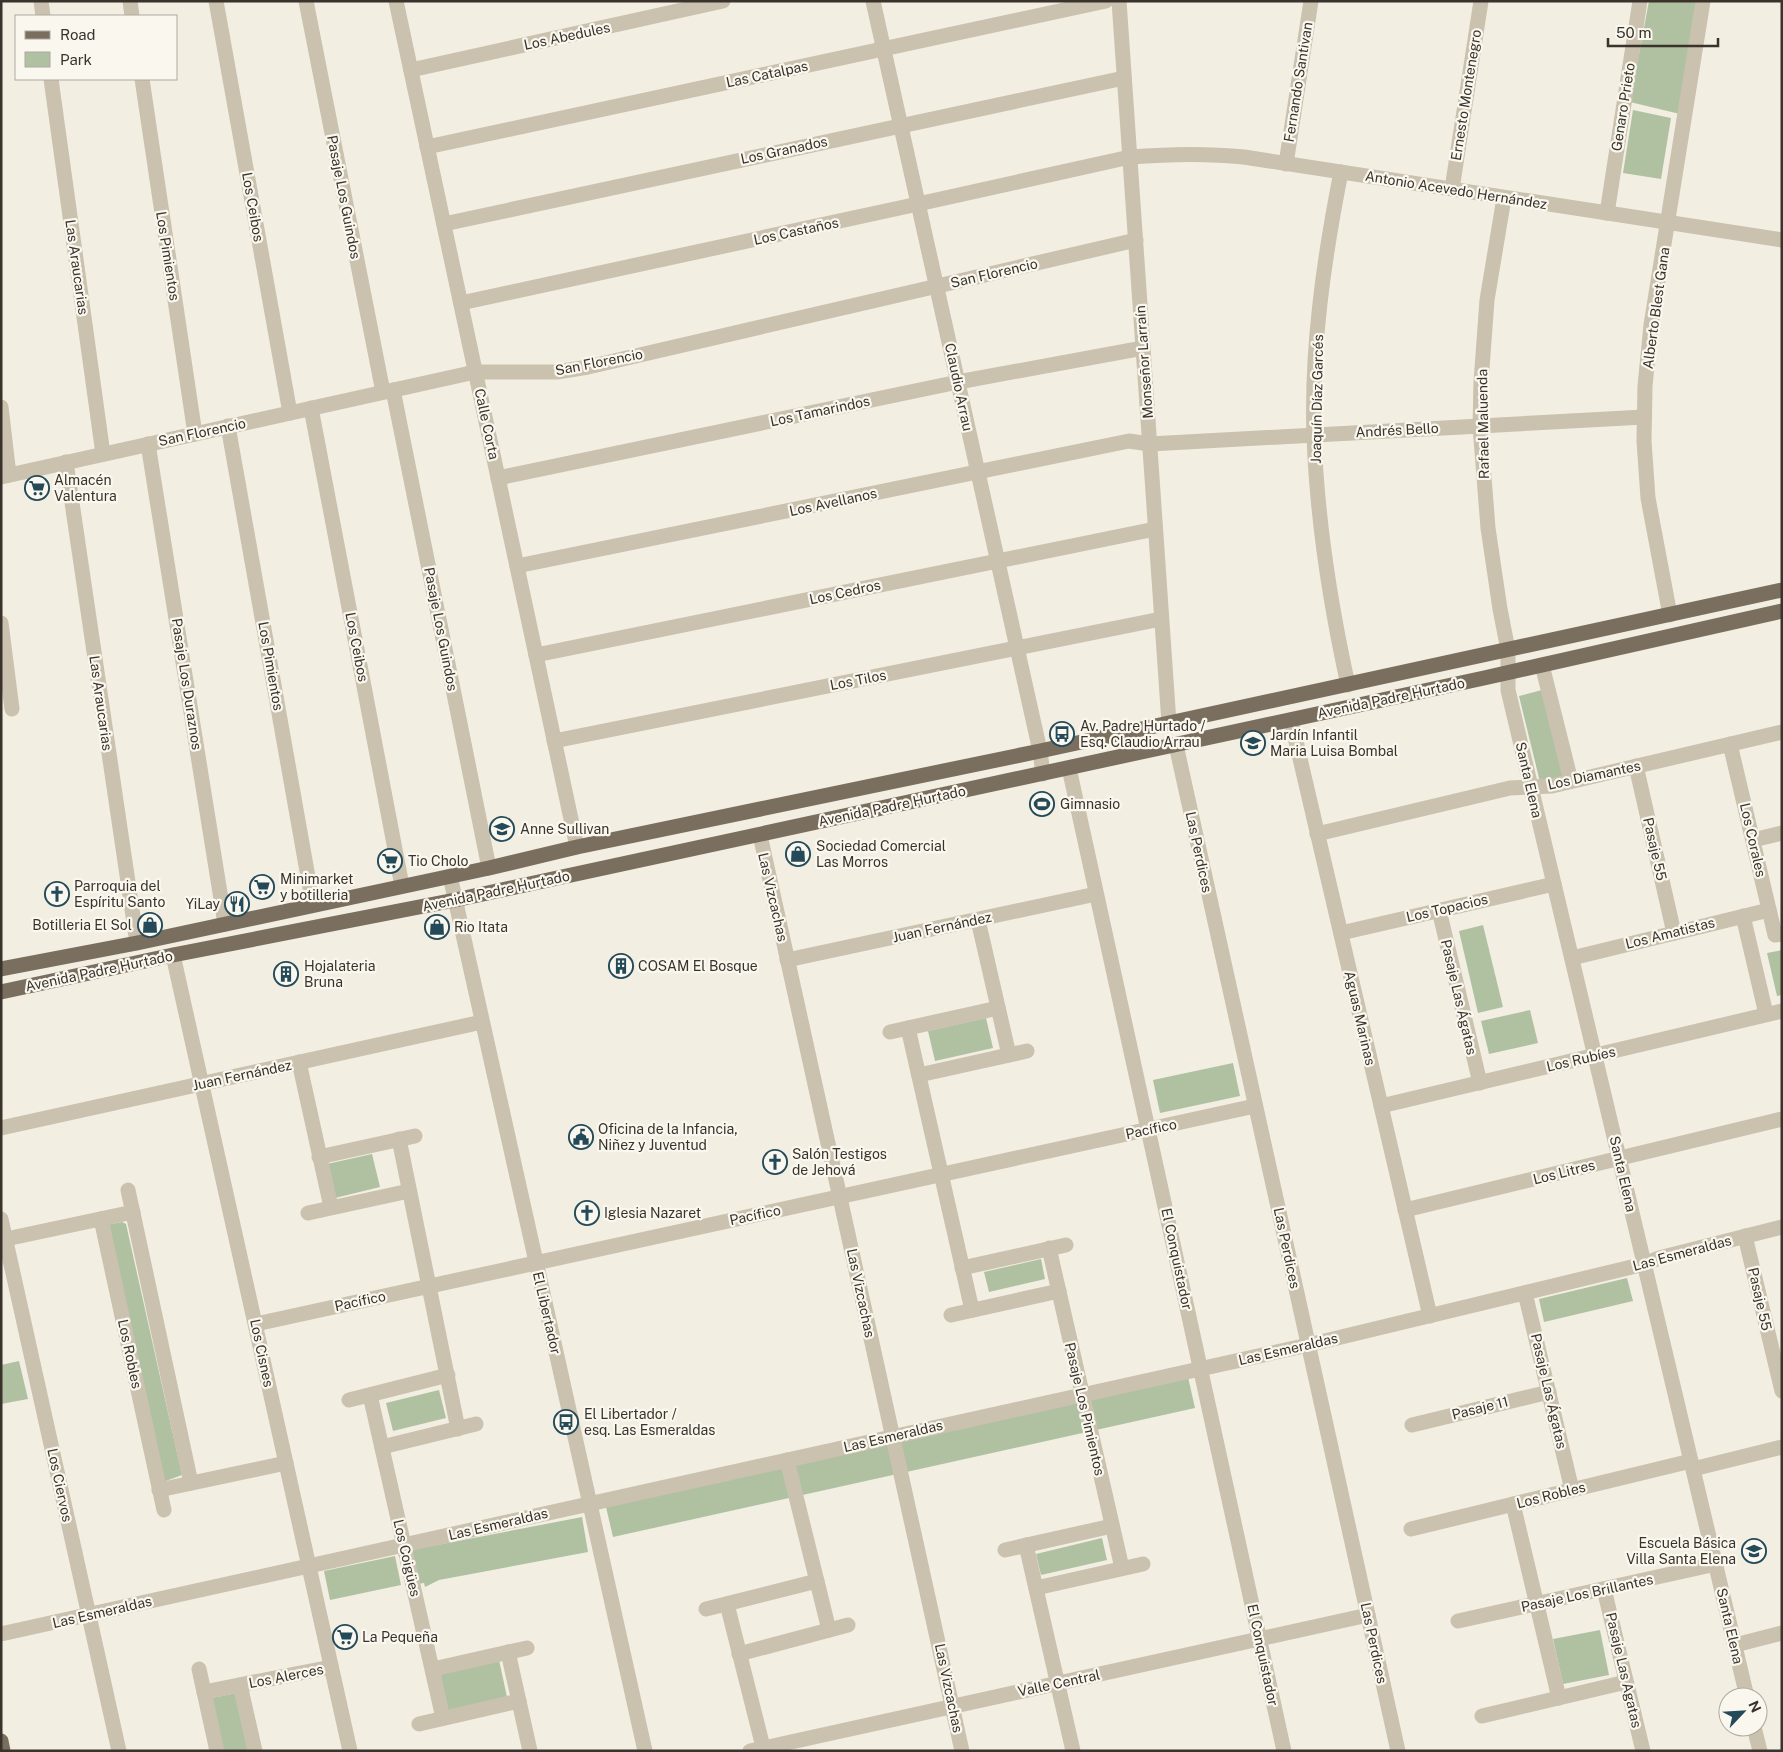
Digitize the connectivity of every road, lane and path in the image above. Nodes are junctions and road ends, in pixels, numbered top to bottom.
1 (41, 1) edge
2 (130, 1) edge
3 (216, 1) edge
4 (306, 1) edge
5 (396, 1) edge
6 (723, 1) edge
7 (873, 1) edge
8 (1106, 1) edge
9 (1119, 1) edge
10 (1311, 1) edge
11 (1481, 1) edge
12 (1640, 1) edge
13 (1703, 1) edge
14 (43, 15) edge
15 (132, 15) edge
16 (884, 49) junction
17 (411, 70) junction
18 (1124, 78) junction
19 (51, 80) edge
20 (142, 80) edge
21 (900, 125) junction
22 (427, 147) junction
23 (1130, 157) junction
24 (1286, 164) junction
25 (1341, 172) junction
26 (1452, 189) junction
27 (1504, 198) junction
28 (918, 204) junction
29 (1607, 213) junction
30 (1668, 223) junction
31 (444, 224) junction
32 (1136, 240) junction
33 (1782, 240) edge
34 (936, 287) junction
35 (461, 303) junction
36 (1143, 348) junction
37 (475, 372) junction
38 (958, 382) junction
39 (388, 391) junction
40 (1, 406) edge
41 (311, 408) junction
42 (290, 413) junction
43 (1644, 417) junction
44 (228, 426) junction
45 (1480, 426) junction
46 (195, 434) junction
47 (1314, 435) junction
48 (148, 444) junction
49 (1150, 444) junction
50 (102, 454) junction
51 (66, 462) junction
52 (978, 472) junction
53 (5, 476) edge
54 (498, 478) junction
55 (1155, 529) junction
56 (997, 560) junction
57 (517, 566) junction
58 (1782, 590) edge
59 (1782, 611) edge
60 (1670, 615) junction
61 (1162, 619) junction
62 (1, 623) edge
63 (1017, 648) junction
64 (1508, 650) junction
65 (536, 656) junction
66 (1542, 665) junction
67 (1507, 673) junction
68 (1348, 685) junction
69 (12, 709) dead end
70 (1291, 720) junction
71 (1169, 723) junction
72 (1782, 732) edge
73 (554, 741) junction
74 (1730, 744) junction
75 (1176, 745) junction
76 (1040, 751) junction
77 (1636, 766) junction
78 (1069, 768) junction
79 (1043, 774) junction
80 (1571, 781) junction
81 (1531, 786) junction
82 (1782, 833) edge
83 (1318, 834) junction
84 (760, 835) junction
85 (1752, 840) junction
86 (577, 847) junction
87 (489, 868) junction
88 (450, 876) junction
89 (1554, 884) junction
90 (402, 886) junction
91 (1096, 894) junction
92 (455, 900) junction
93 (313, 905) junction
94 (1439, 910) junction
95 (1769, 910) junction
96 (1743, 916) junction
97 (978, 920) junction
98 (225, 924) junction
99 (1674, 932) junction
100 (1341, 933) junction
101 (1779, 935) edge
102 (137, 943) junction
103 (173, 955) junction
104 (1572, 958) junction
105 (788, 960) junction
106 (1, 969) edge
107 (1, 992) edge
108 (998, 1008) junction
109 (1782, 1011) edge
110 (1766, 1014) junction
111 (482, 1022) junction
112 (908, 1028) junction
113 (890, 1032) dead end
114 (1027, 1051) dead end
115 (1009, 1055) junction
116 (1595, 1055) junction
117 (299, 1062) junction
118 (919, 1075) junction
119 (1480, 1083) junction
120 (202, 1084) junction
121 (1255, 1106) junction
122 (1381, 1106) junction
123 (1782, 1119) edge
124 (1, 1128) edge
125 (1148, 1129) junction
126 (415, 1136) dead end
127 (399, 1139) junction
128 (319, 1157) junction
129 (1619, 1158) junction
130 (941, 1174) junction
131 (128, 1190) dead end
132 (409, 1191) junction
133 (840, 1197) junction
134 (331, 1207) junction
135 (1405, 1210) junction
136 (133, 1212) junction
137 (308, 1213) dead end
138 (1, 1219) edge
139 (101, 1219) junction
140 (1782, 1227) edge
141 (1746, 1236) junction
142 (6, 1239) junction
143 (1066, 1245) dead end
144 (1049, 1248) junction
145 (536, 1263) junction
146 (1644, 1264) junction
147 (962, 1268) junction
148 (428, 1287) junction
149 (1058, 1291) junction
150 (1525, 1293) junction
151 (972, 1310) junction
152 (951, 1315) dead end
153 (1430, 1316) junction
154 (256, 1324) junction
155 (1308, 1345) junction
156 (1200, 1368) junction
157 (448, 1375) junction
158 (1549, 1392) junction
159 (1782, 1392) edge
160 (1082, 1394) junction
161 (370, 1395) junction
162 (349, 1400) dead end
163 (476, 1424) dead end
164 (1412, 1425) dead end
165 (458, 1429) junction
166 (893, 1436) junction
167 (382, 1447) junction
168 (1782, 1447) edge
169 (787, 1460) junction
170 (286, 1463) junction
171 (1692, 1465) junction
172 (191, 1483) junction
173 (159, 1490) junction
174 (1572, 1490) junction
175 (590, 1504) junction
176 (1513, 1504) junction
177 (164, 1510) dead end
178 (1112, 1526) junction
179 (1411, 1529) dead end
180 (404, 1545) junction
181 (1026, 1546) junction
182 (1005, 1550) dead end
183 (1143, 1564) dead end
184 (1716, 1564) junction
185 (309, 1566) junction
186 (1122, 1568) junction
187 (817, 1581) junction
188 (1036, 1588) junction
189 (1604, 1589) junction
190 (727, 1604) junction
191 (1536, 1604) junction
192 (706, 1609) dead end
193 (89, 1614) junction
194 (1368, 1615) junction
195 (1458, 1621) dead end
196 (848, 1625) dead end
197 (829, 1630) junction
198 (1782, 1633) edge
199 (1, 1634) edge
200 (1260, 1639) junction
201 (1735, 1644) junction
202 (527, 1648) dead end
203 (508, 1652) junction
204 (739, 1654) junction
205 (331, 1667) junction
206 (199, 1669) dead end
207 (433, 1669) junction
208 (1626, 1682) junction
209 (1057, 1684) junction
210 (240, 1685) junction
211 (1745, 1687) edge
212 (204, 1692) junction
213 (1559, 1698) junction
214 (519, 1701) junction
215 (953, 1706) junction
216 (1482, 1716) dead end
217 (443, 1718) junction
218 (418, 1724) dead end
219 (1756, 1737) edge
220 (1, 1741) edge
221 (759, 1750) edge
222 (3, 1751) edge
223 (119, 1751) edge
224 (217, 1751) edge
225 (254, 1751) edge
226 (350, 1751) edge
227 (530, 1751) edge
228 (644, 1751) edge
229 (962, 1751) edge
230 (1072, 1751) edge
231 (1284, 1751) edge
232 (1398, 1751) edge
233 (1643, 1751) edge
234 (1760, 1751) edge

1 - 14 street
2 - 15 street
3 - 42 street, Los Ceibos
4 - 39 street, Pasaje Los Guindos
5 - 17 street, Calle Corta
6 - 17 street, Los Abedules
7 - 16 street, Claudio Arrau
8 - 16 street, Las Catalpas
9 - 18 street, Monseñor Larraín
10 - 24 street, Fernando Santivan
11 - 26 street, Ernesto Montenegro
12 - 29 street, Genaro Prieto
13 - 30 street, Alberto Blest Gana
16 - 21 street, Claudio Arrau
16 - 22 street, Las Catalpas
17 - 22 street, Calle Corta
18 - 21 street, Los Granados
18 - 23 street, Monseñor Larraín
19 - 50 street, Las Araucarias
20 - 46 street, Los Pimientos
21 - 28 street, Claudio Arrau
21 - 31 street, Los Granados
22 - 31 street, Calle Corta
23 - 24 street, Antonio Acevedo Hernández
23 - 28 street, Los Castaños
23 - 32 street, Monseñor Larraín
24 - 25 street, Antonio Acevedo Hernández
25 - 26 street, Antonio Acevedo Hernández
25 - 47 street, Joaquín Díaz Garcés
26 - 27 street, Antonio Acevedo Hernández
27 - 29 street, Antonio Acevedo Hernández
27 - 45 street, Rafael Maluenda
28 - 34 street, Claudio Arrau
28 - 35 street, Los Castaños
29 - 30 street, Antonio Acevedo Hernández
30 - 33 street, Antonio Acevedo Hernández
30 - 43 street, Alberto Blest Gana
31 - 35 street, Calle Corta
32 - 34 street, San Florencio
32 - 36 street, Monseñor Larraín
34 - 37 street, San Florencio
34 - 38 street, Claudio Arrau
35 - 37 street, Calle Corta
36 - 38 street, Los Tamarindos
36 - 49 street, Monseñor Larraín
37 - 39 street, San Florencio
37 - 54 street, Calle Corta
38 - 52 street, Claudio Arrau
38 - 54 street, Los Tamarindos
39 - 41 street, San Florencio
39 - 87 street, Pasaje Los Guindos
40 - 53 street
41 - 42 street, San Florencio
41 - 90 street, Los Ceibos
42 - 44 street, San Florencio
43 - 45 street, Andrés Bello
43 - 60 street, Alberto Blest Gana
44 - 46 street, San Florencio
44 - 93 street, Los Pimientos
45 - 47 street, Andrés Bello
45 - 64 street, Rafael Maluenda
46 - 48 street, San Florencio
47 - 49 street, Andrés Bello
47 - 68 street, Joaquín Díaz Garcés
48 - 50 street, San Florencio
48 - 98 street, Pasaje Los Duraznos
49 - 52 street, Los Avellanos
49 - 55 street, Monseñor Larraín
50 - 51 street, San Florencio
51 - 53 street, San Florencio
51 - 102 street, Las Araucarias
52 - 56 street, Claudio Arrau
52 - 57 street, Los Avellanos
54 - 57 street, Calle Corta
55 - 56 street, Los Cedros
55 - 61 street, Monseñor Larraín
56 - 63 street, Claudio Arrau
56 - 65 street, Los Cedros
57 - 65 street, Calle Corta
58 - 60 main road, Avenida Padre Hurtado
59 - 66 main road, Avenida Padre Hurtado
60 - 64 main road, Avenida Padre Hurtado
61 - 63 street, Los Tilos
61 - 71 street, Monseñor Larraín
62 - 69 street
63 - 73 street, Los Tilos
63 - 76 street, Claudio Arrau
64 - 67 street, Santa Elena
64 - 68 main road, Avenida Padre Hurtado
65 - 73 street, Calle Corta
66 - 67 main road, Avenida Padre Hurtado
66 - 80 street
67 - 70 main road, Avenida Padre Hurtado
67 - 81 street, Santa Elena
68 - 71 main road, Avenida Padre Hurtado
70 - 75 main road, Avenida Padre Hurtado
70 - 83 street, Aguas Marinas
71 - 76 main road, Avenida Padre Hurtado
72 - 74 street, Los Diamantes
73 - 86 street, Calle Corta
74 - 77 street, Los Diamantes
74 - 85 street, Los Corales
75 - 78 main road, Avenida Padre Hurtado
75 - 121 street, Las Perdices
76 - 79 street, Claudio Arrau
76 - 86 main road, Avenida Padre Hurtado
77 - 80 street, Los Diamantes
77 - 99 street, Pasaje 55
78 - 79 main road, Avenida Padre Hurtado
78 - 91 street, El Conquistador
79 - 84 main road, Avenida Padre Hurtado
80 - 81 street, Los Diamantes
81 - 83 street, Los Diamantes
81 - 89 street, Santa Elena
82 - 85 street
83 - 100 street, Aguas Marinas
84 - 92 main road, Avenida Padre Hurtado
84 - 105 street, Las Vizcachas
85 - 95 street, Los Corales
86 - 87 main road, Avenida Padre Hurtado
87 - 88 main road, Avenida Padre Hurtado
88 - 90 main road, Avenida Padre Hurtado
88 - 92 street, El Libertador
89 - 94 street, Los Topacios
89 - 104 street, Santa Elena
90 - 93 main road, Avenida Padre Hurtado
91 - 97 street, Juan Fernández
91 - 125 street, El Conquistador
92 - 103 main road, Avenida Padre Hurtado
92 - 111 street, El Libertador
93 - 98 main road, Avenida Padre Hurtado
94 - 100 street, Los Topacios
94 - 119 street, Pasaje Las Ágatas
95 - 96 street, Los Amatistas
95 - 101 street, Los Corales
96 - 99 street, Los Amatistas
96 - 110 street
97 - 105 street, Juan Fernández
97 - 108 street
98 - 102 main road, Avenida Padre Hurtado
99 - 104 street, Los Amatistas
100 - 122 street, Aguas Marinas
102 - 106 main road, Avenida Padre Hurtado
103 - 107 main road, Avenida Padre Hurtado
103 - 120 street, Los Cisnes
104 - 116 street, Santa Elena
105 - 133 street, Las Vizcachas
108 - 112 street
108 - 115 street
109 - 110 street, Los Rubíes
110 - 116 street, Los Rubíes
111 - 117 street, Juan Fernández
111 - 145 street, El Libertador
112 - 113 street
112 - 118 street
114 - 115 street
115 - 118 street
116 - 119 street, Los Rubíes
116 - 129 street, Santa Elena
117 - 120 street, Juan Fernández
117 - 128 street
118 - 130 street
119 - 122 street, Los Rubíes
120 - 124 street, Juan Fernández
120 - 154 street, Los Cisnes
121 - 125 street, Pacífico
121 - 155 street, Las Perdices
122 - 135 street, Aguas Marinas
123 - 129 street, Los Litres
125 - 130 street, Pacífico
125 - 156 street, El Conquistador
126 - 127 street
127 - 128 street
127 - 132 street
128 - 134 street
129 - 135 street, Los Litres
129 - 146 street, Santa Elena
130 - 133 street, Pacífico
130 - 147 street
131 - 136 street
132 - 134 street
132 - 148 street
133 - 145 street, Pacífico
133 - 166 street, Las Vizcachas
134 - 137 street
135 - 153 street, Aguas Marinas
136 - 139 street
136 - 172 street
138 - 142 street, Los Ciervos
139 - 142 street
139 - 173 street, Los Robles
140 - 141 street, Las Esmeraldas
141 - 146 street, Las Esmeraldas
141 - 159 street, Pasaje 55
142 - 193 street, Los Ciervos
143 - 144 street
144 - 147 street
144 - 149 street, Pasaje Los Pimientos
145 - 148 street, Pacífico
145 - 175 street, El Libertador
146 - 150 street, Las Esmeraldas
146 - 171 street, Santa Elena
147 - 151 street
148 - 154 street, Pacífico
148 - 157 street
149 - 151 street
149 - 160 street, Pasaje Los Pimientos
150 - 153 street, Las Esmeraldas
150 - 158 street, Pasaje Las Ágatas
151 - 152 street
153 - 155 street, Las Esmeraldas
154 - 170 street, Los Cisnes
155 - 156 street, Las Esmeraldas
155 - 194 street, Las Perdices
156 - 160 street, Las Esmeraldas
156 - 200 street, El Conquistador
157 - 161 street
157 - 165 street
158 - 164 street, Pasaje 11
158 - 174 street, Pasaje Las Ágatas
160 - 166 street, Las Esmeraldas
160 - 178 street, Pasaje Los Pimientos
161 - 162 street
161 - 167 street, Los Coigües
163 - 165 street
165 - 167 street
166 - 169 street, Las Esmeraldas
166 - 215 street, Las Vizcachas
167 - 180 street, Los Coigües
168 - 171 street, Los Robles
169 - 175 street, Las Esmeraldas
169 - 187 street
170 - 172 street
170 - 185 street, Los Cisnes
171 - 174 street, Los Robles
171 - 184 street, Santa Elena
172 - 173 street
173 - 177 street, Los Robles
174 - 176 street, Los Robles
175 - 180 street, Las Esmeraldas
175 - 228 street, El Libertador
176 - 179 street, Los Robles
176 - 191 street
178 - 181 street
178 - 186 street, Pasaje Los Pimientos
180 - 185 street, Las Esmeraldas
180 - 207 street, Los Coigües
181 - 182 street
181 - 188 street
183 - 186 street
184 - 189 street, Pasaje Los Brillantes
184 - 201 street, Santa Elena
185 - 193 street, Las Esmeraldas
185 - 205 street, Los Cisnes
186 - 188 street
187 - 190 street
187 - 197 street
188 - 209 street
189 - 191 street, Pasaje Los Brillantes
189 - 208 street, Pasaje Las Agatas
190 - 192 street
190 - 204 street
191 - 195 street, Pasaje Los Brillantes
191 - 213 street
193 - 199 street, Las Esmeraldas
193 - 223 street, Los Ciervos
194 - 200 street, Valle Central
194 - 232 street, Las Perdices
196 - 197 street
197 - 204 street
198 - 201 street
200 - 209 street, Valle Central
200 - 231 street, El Conquistador
201 - 211 street, Santa Elena
202 - 203 street
203 - 207 street
203 - 214 street
204 - 221 street
205 - 210 street, Los Alerces
205 - 226 street, Los Cisnes
206 - 212 street
207 - 217 street, Los Coigües
208 - 213 street
208 - 233 street, Pasaje Las Agatas
209 - 215 street, Valle Central
209 - 230 street
210 - 212 street, Los Alerces
210 - 225 street, Los Alerces
212 - 224 street
213 - 216 street
214 - 217 street
214 - 227 street
215 - 221 street, Valle Central
215 - 229 street, Las Vizcachas
217 - 218 street
219 - 234 street
220 - 222 main road

